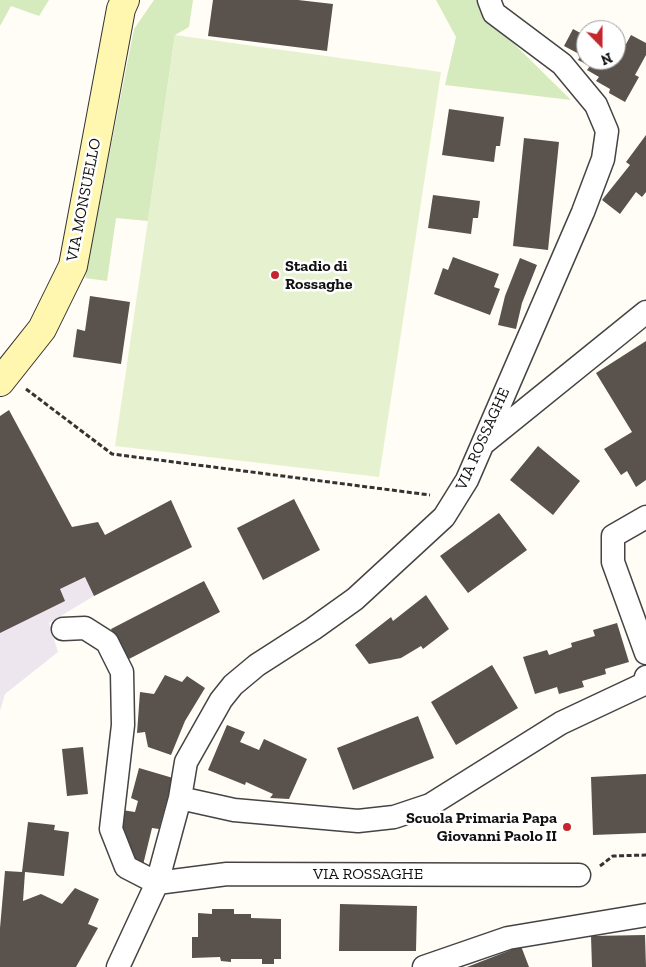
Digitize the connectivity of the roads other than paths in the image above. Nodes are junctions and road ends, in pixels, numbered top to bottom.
1 (124, 0) edge
2 (489, 0) edge
3 (646, 312) edge
4 (4, 379) edge
5 (482, 445) junction
6 (646, 517) edge
7 (64, 629) dead end
8 (646, 653) edge
9 (646, 677) edge
10 (180, 798) junction
11 (586, 872) road end
12 (157, 883) junction
13 (646, 915) edge
14 (118, 967) edge
15 (424, 967) edge

1 - 4 main road, VIA MONSUELLO
2 - 5 street, VIA ROSSAGHE
3 - 5 street
5 - 10 street, VIA ROSSAGHE
6 - 8 street
7 - 12 street
9 - 10 street
10 - 12 street, VIA ROSSAGHE
11 - 12 street, VIA ROSSAGHE
12 - 14 street, VIA ROSSAGHE
13 - 15 street

